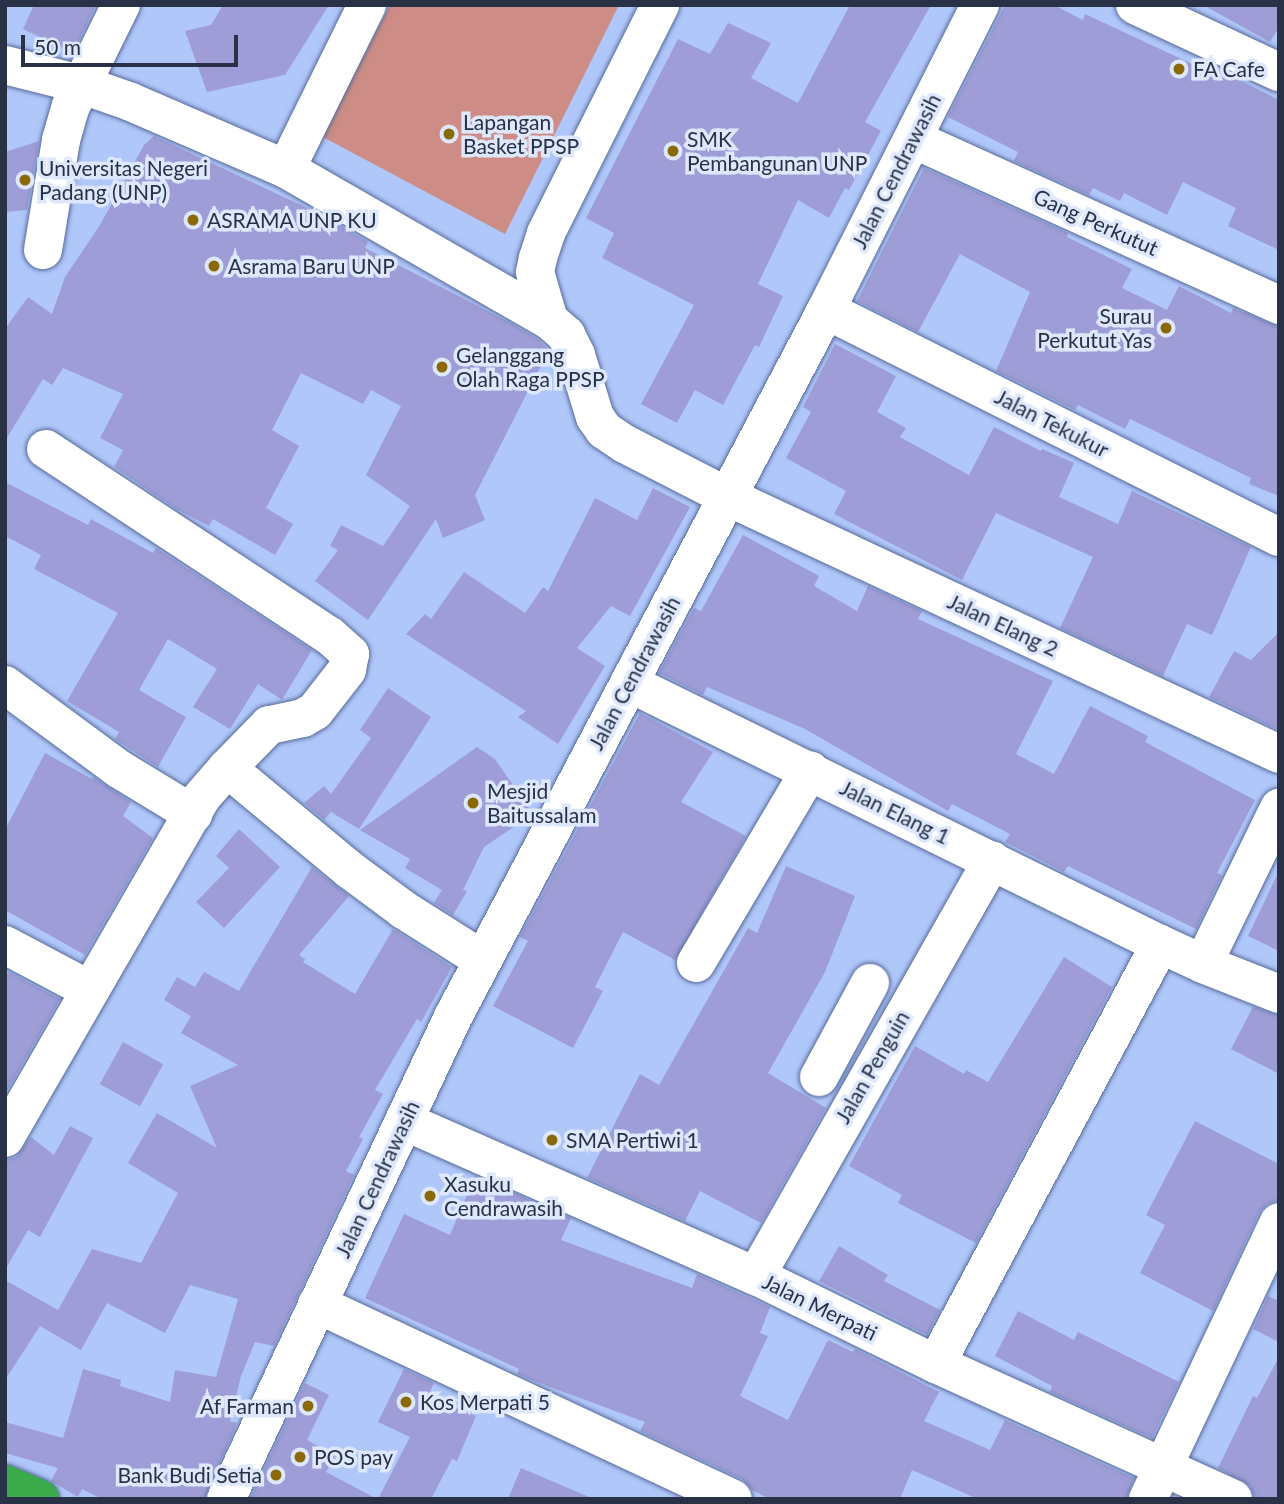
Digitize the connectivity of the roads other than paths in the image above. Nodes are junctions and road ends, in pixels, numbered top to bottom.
1 (121, 5) edge
2 (367, 5) edge
3 (660, 5) edge
4 (980, 5) edge
5 (1135, 5) edge
6 (5, 65) edge
7 (1279, 72) edge
8 (80, 84) junction
9 (912, 139) junction
10 (286, 169) junction
11 (43, 250) dead end
12 (1279, 305) edge
13 (825, 310) junction
14 (549, 320) junction
15 (46, 449) dead end
16 (726, 496) junction
17 (1279, 537) edge
18 (629, 683) junction
19 (5, 685) edge
20 (1279, 754) edge
21 (227, 768) junction
22 (810, 770) junction
23 (1279, 808) edge
24 (193, 814) junction
25 (992, 860) junction
26 (1160, 944) junction
27 (5, 945) edge
28 (483, 960) junction
29 (696, 963) dead end
30 (1203, 964) junction
31 (870, 983) dead end
32 (89, 990) junction
33 (1279, 994) edge
34 (841, 1035) junction
35 (878, 1056) junction
36 (819, 1077) dead end
37 (404, 1121) junction
38 (5, 1138) edge
39 (1279, 1223) edge
40 (756, 1276) junction
41 (317, 1304) junction
42 (936, 1364) junction
43 (1155, 1482) edge
44 (5, 1483) edge
45 (40, 1499) edge
46 (226, 1499) edge
47 (733, 1499) edge
48 (1233, 1499) edge

1 - 8 street
2 - 10 street
3 - 14 street
4 - 9 street, Jalan Cendrawasih
5 - 7 street
6 - 8 street
8 - 10 street
8 - 11 street
9 - 12 street, Gang Perkutut
9 - 13 street, Jalan Cendrawasih
10 - 14 street
13 - 16 street, Jalan Cendrawasih
13 - 17 street, Jalan Tekukur
14 - 16 street, Jalan Elang 2
15 - 21 street
16 - 18 street, Jalan Cendrawasih
16 - 20 street, Jalan Elang 2
18 - 22 street, Jalan Elang 1
18 - 28 street, Jalan Cendrawasih
19 - 24 street
21 - 24 street
21 - 28 street
22 - 25 street, Jalan Elang 1
22 - 29 street
23 - 30 street
24 - 32 street
25 - 26 street, Jalan Elang 1
25 - 35 street, Jalan Penguin
26 - 30 street, Jalan Elang 1
26 - 42 street
27 - 32 street
28 - 37 street, Jalan Cendrawasih
30 - 33 street, Jalan Elang 1
31 - 34 street
32 - 38 street
34 - 35 street
34 - 36 street
35 - 40 street, Jalan Penguin
37 - 40 street, Jalan Merpati
37 - 41 street, Jalan Cendrawasih
39 - 43 street
40 - 42 street, Jalan Merpati
41 - 46 street, Jalan Cendrawasih
41 - 47 street
42 - 43 street, Jalan Merpati
43 - 48 street, Jalan Merpati
44 - 45 highway

